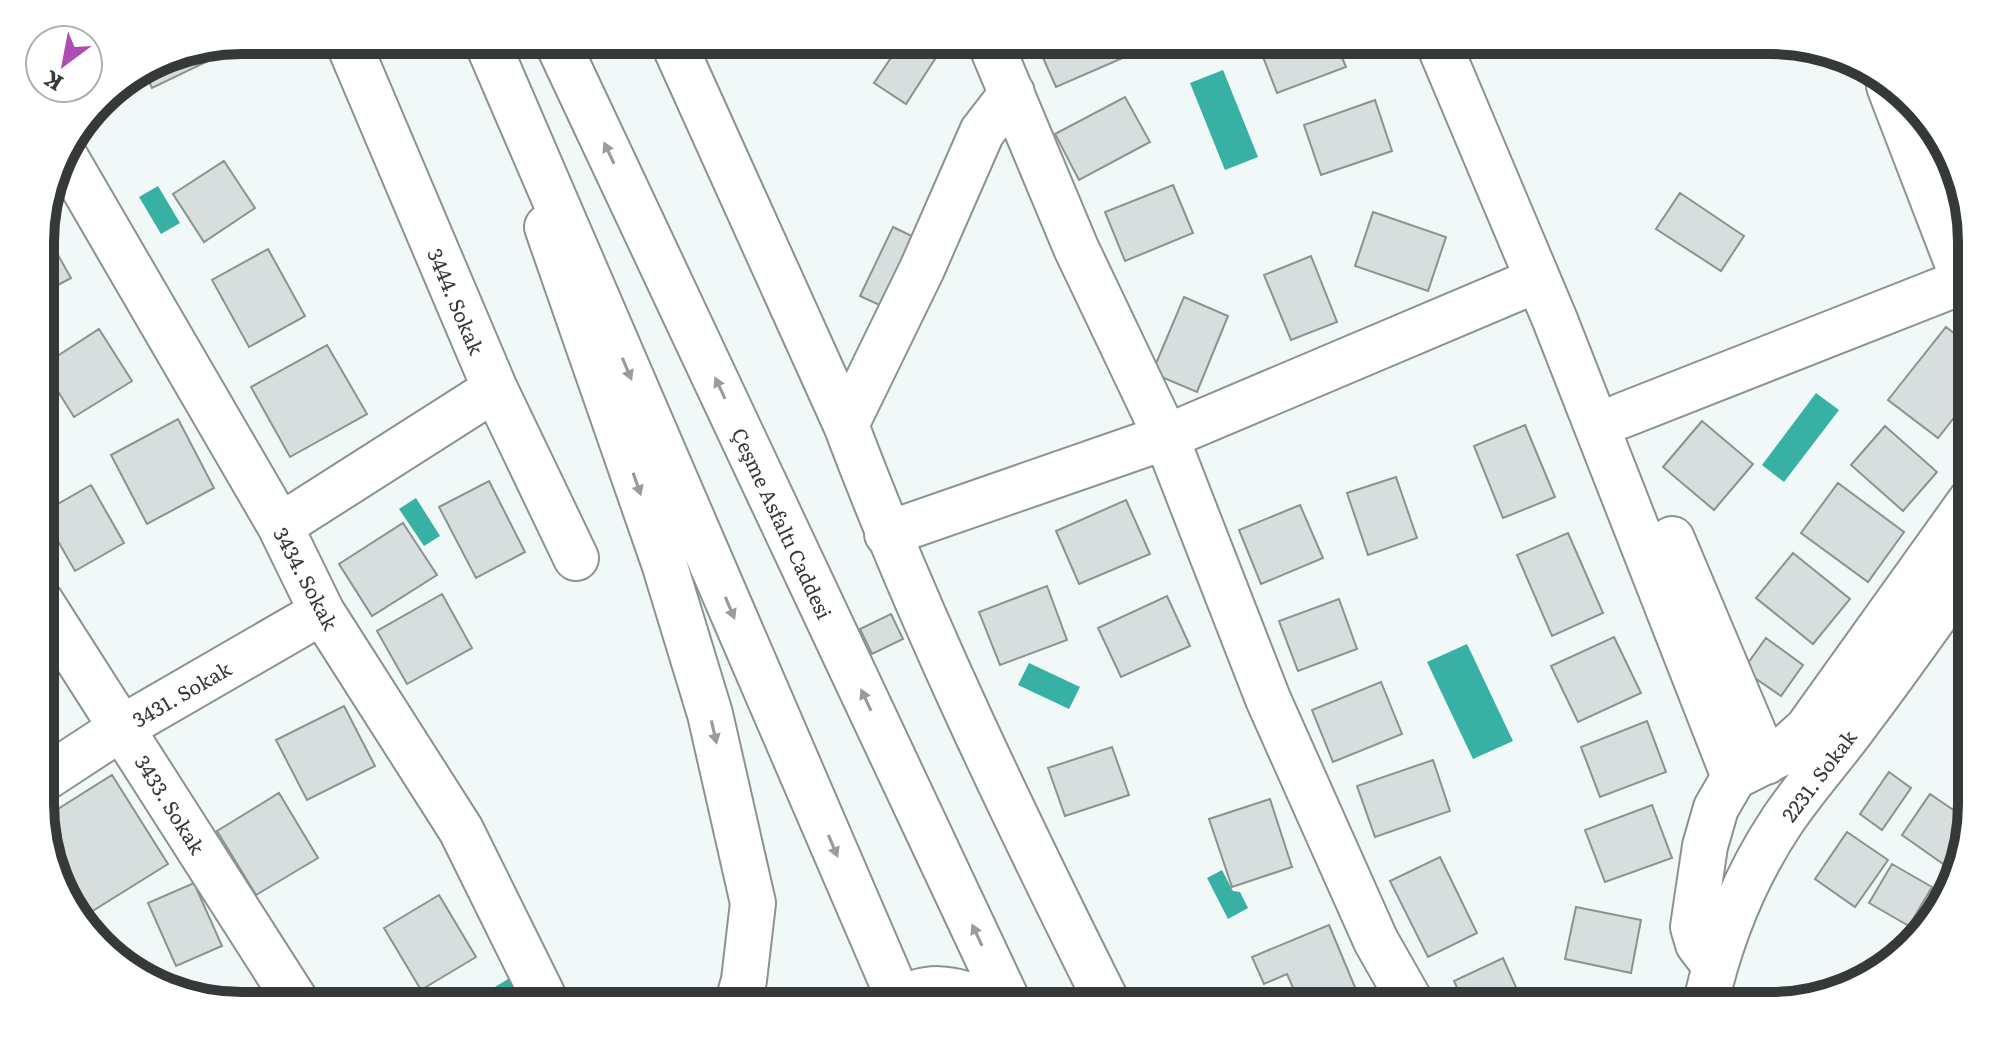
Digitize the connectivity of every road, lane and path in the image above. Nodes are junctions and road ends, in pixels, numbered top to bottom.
1 (353, 54) edge
2 (489, 54) edge
3 (490, 54) edge
4 (563, 54) edge
5 (678, 54) edge
6 (995, 54) edge
7 (1443, 54) edge
8 (1012, 93) junction
9 (1896, 103) edge
10 (70, 165) edge
11 (1958, 261) edge
12 (1537, 280) junction
13 (1958, 290) edge
14 (1555, 320) junction
15 (495, 389) junction
16 (1621, 416) junction
17 (846, 425) junction
18 (1166, 437) junction
19 (1958, 518) edge
20 (280, 526) junction
21 (887, 534) junction
22 (576, 558) dead end
23 (1958, 584) edge
24 (322, 612) junction
25 (54, 622) edge
26 (123, 727) junction
27 (1750, 770) junction
28 (54, 772) edge
29 (1710, 986) edge
30 (290, 992) edge
31 (541, 992) edge
32 (741, 992) edge
33 (890, 992) edge
34 (918, 992) edge
35 (957, 992) edge
36 (1003, 992) edge
37 (1102, 992) edge
38 (1405, 992) edge

1 - 15 main road, 3444. Sokak
2 -> 32 main road
3 -> 33 main road
36 -> 4 main road, Çeşme Asfaltı Caddesi
5 - 17 main road
6 - 8 main road
7 - 12 main road
8 - 17 main road
8 - 18 main road
9 - 11 main road
10 - 20 main road, 3434. Sokak
12 - 14 main road
12 - 18 main road
13 - 16 main road
14 - 16 main road
14 - 27 main road
15 - 20 main road
15 - 22 main road, 3444. Sokak
16 - 27 main road
17 - 21 main road
18 - 21 main road
18 - 38 main road
19 - 27 main road
20 - 24 main road, 3434. Sokak
21 - 37 main road
23 - 29 main road, 2231. Sokak
24 - 26 main road, 3431. Sokak
24 - 31 main road, 3434. Sokak
25 - 26 main road, 3433. Sokak
26 - 28 main road, 3431. Sokak
26 - 30 main road, 3433. Sokak
27 - 29 main road
34 - 35 main road

